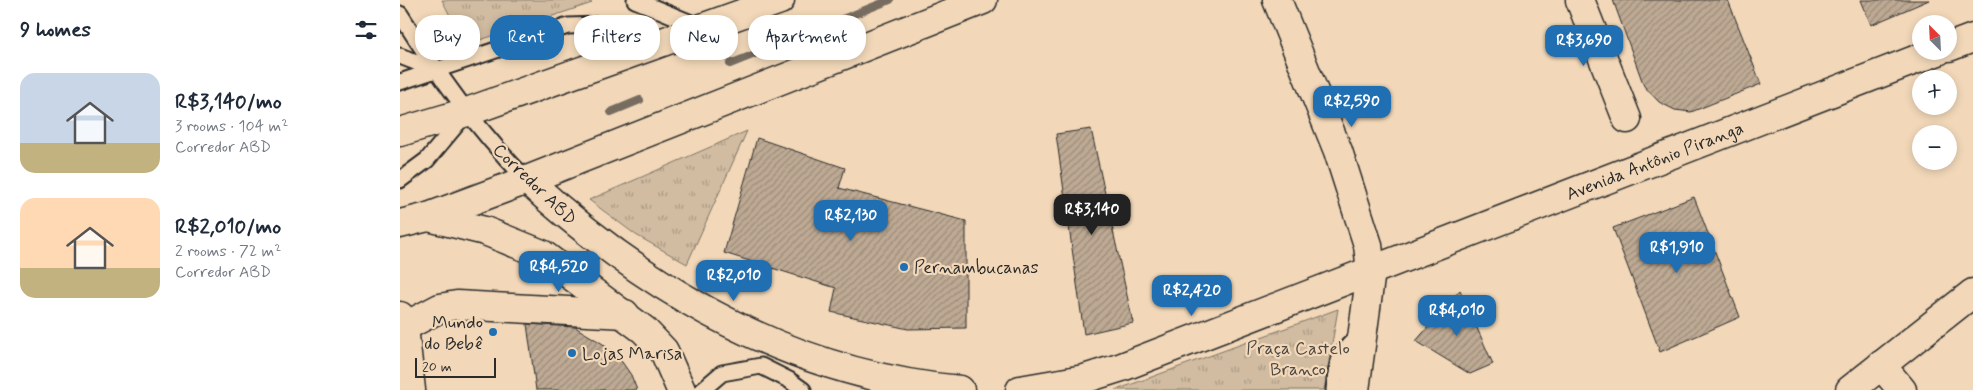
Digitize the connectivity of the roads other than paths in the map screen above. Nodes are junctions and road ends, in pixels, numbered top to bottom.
1 (634, 0) edge
2 (780, 0) edge
3 (983, 0) edge
4 (1276, 0) edge
5 (1580, 0) edge
6 (400, 14) edge
7 (671, 15) edge
8 (738, 15) edge
9 (1973, 38) edge
10 (670, 40) joint
11 (1958, 44) edge
12 (400, 56) edge
13 (1915, 60) edge
14 (436, 70) junction
15 (400, 82) edge
16 (467, 112) junction
17 (1627, 119) dead end
18 (400, 132) edge
19 (400, 180) edge
20 (527, 180) junction
21 (428, 217) junction
22 (400, 224) edge
23 (1371, 271) junction
24 (1973, 293) edge
25 (625, 314) junction
26 (402, 322) edge
27 (1364, 332) junction
28 (1881, 365) junction
29 (411, 390) edge
30 (681, 390) edge
31 (702, 390) edge
32 (803, 390) edge
33 (960, 390) edge
34 (1020, 390) edge
35 (1334, 390) edge
36 (1355, 390) edge
37 (1850, 390) edge
38 (1902, 390) edge

1 - 7 lane
2 - 8 street
3 - 20 street
4 - 23 street
5 - 17 street
6 - 14 lane, Corredor ABD
9 - 11 street
10 - 14 lane
10 - 16 street
12 - 14 lane
13 - 23 street, Avenida Antônio Piranga
14 - 15 lane
14 - 16 lane, Corredor ABD
16 - 18 street
16 - 19 lane
16 - 20 lane, Corredor ABD
20 - 21 street
20 - 33 street, Corredor ABD
21 - 22 street
21 - 25 street
23 - 27 street
23 - 34 street
24 - 28 street
25 - 26 street
25 - 30 street
26 - 29 street
27 - 35 lane
27 - 36 street
28 - 37 street
28 - 38 street
31 - 32 lane

